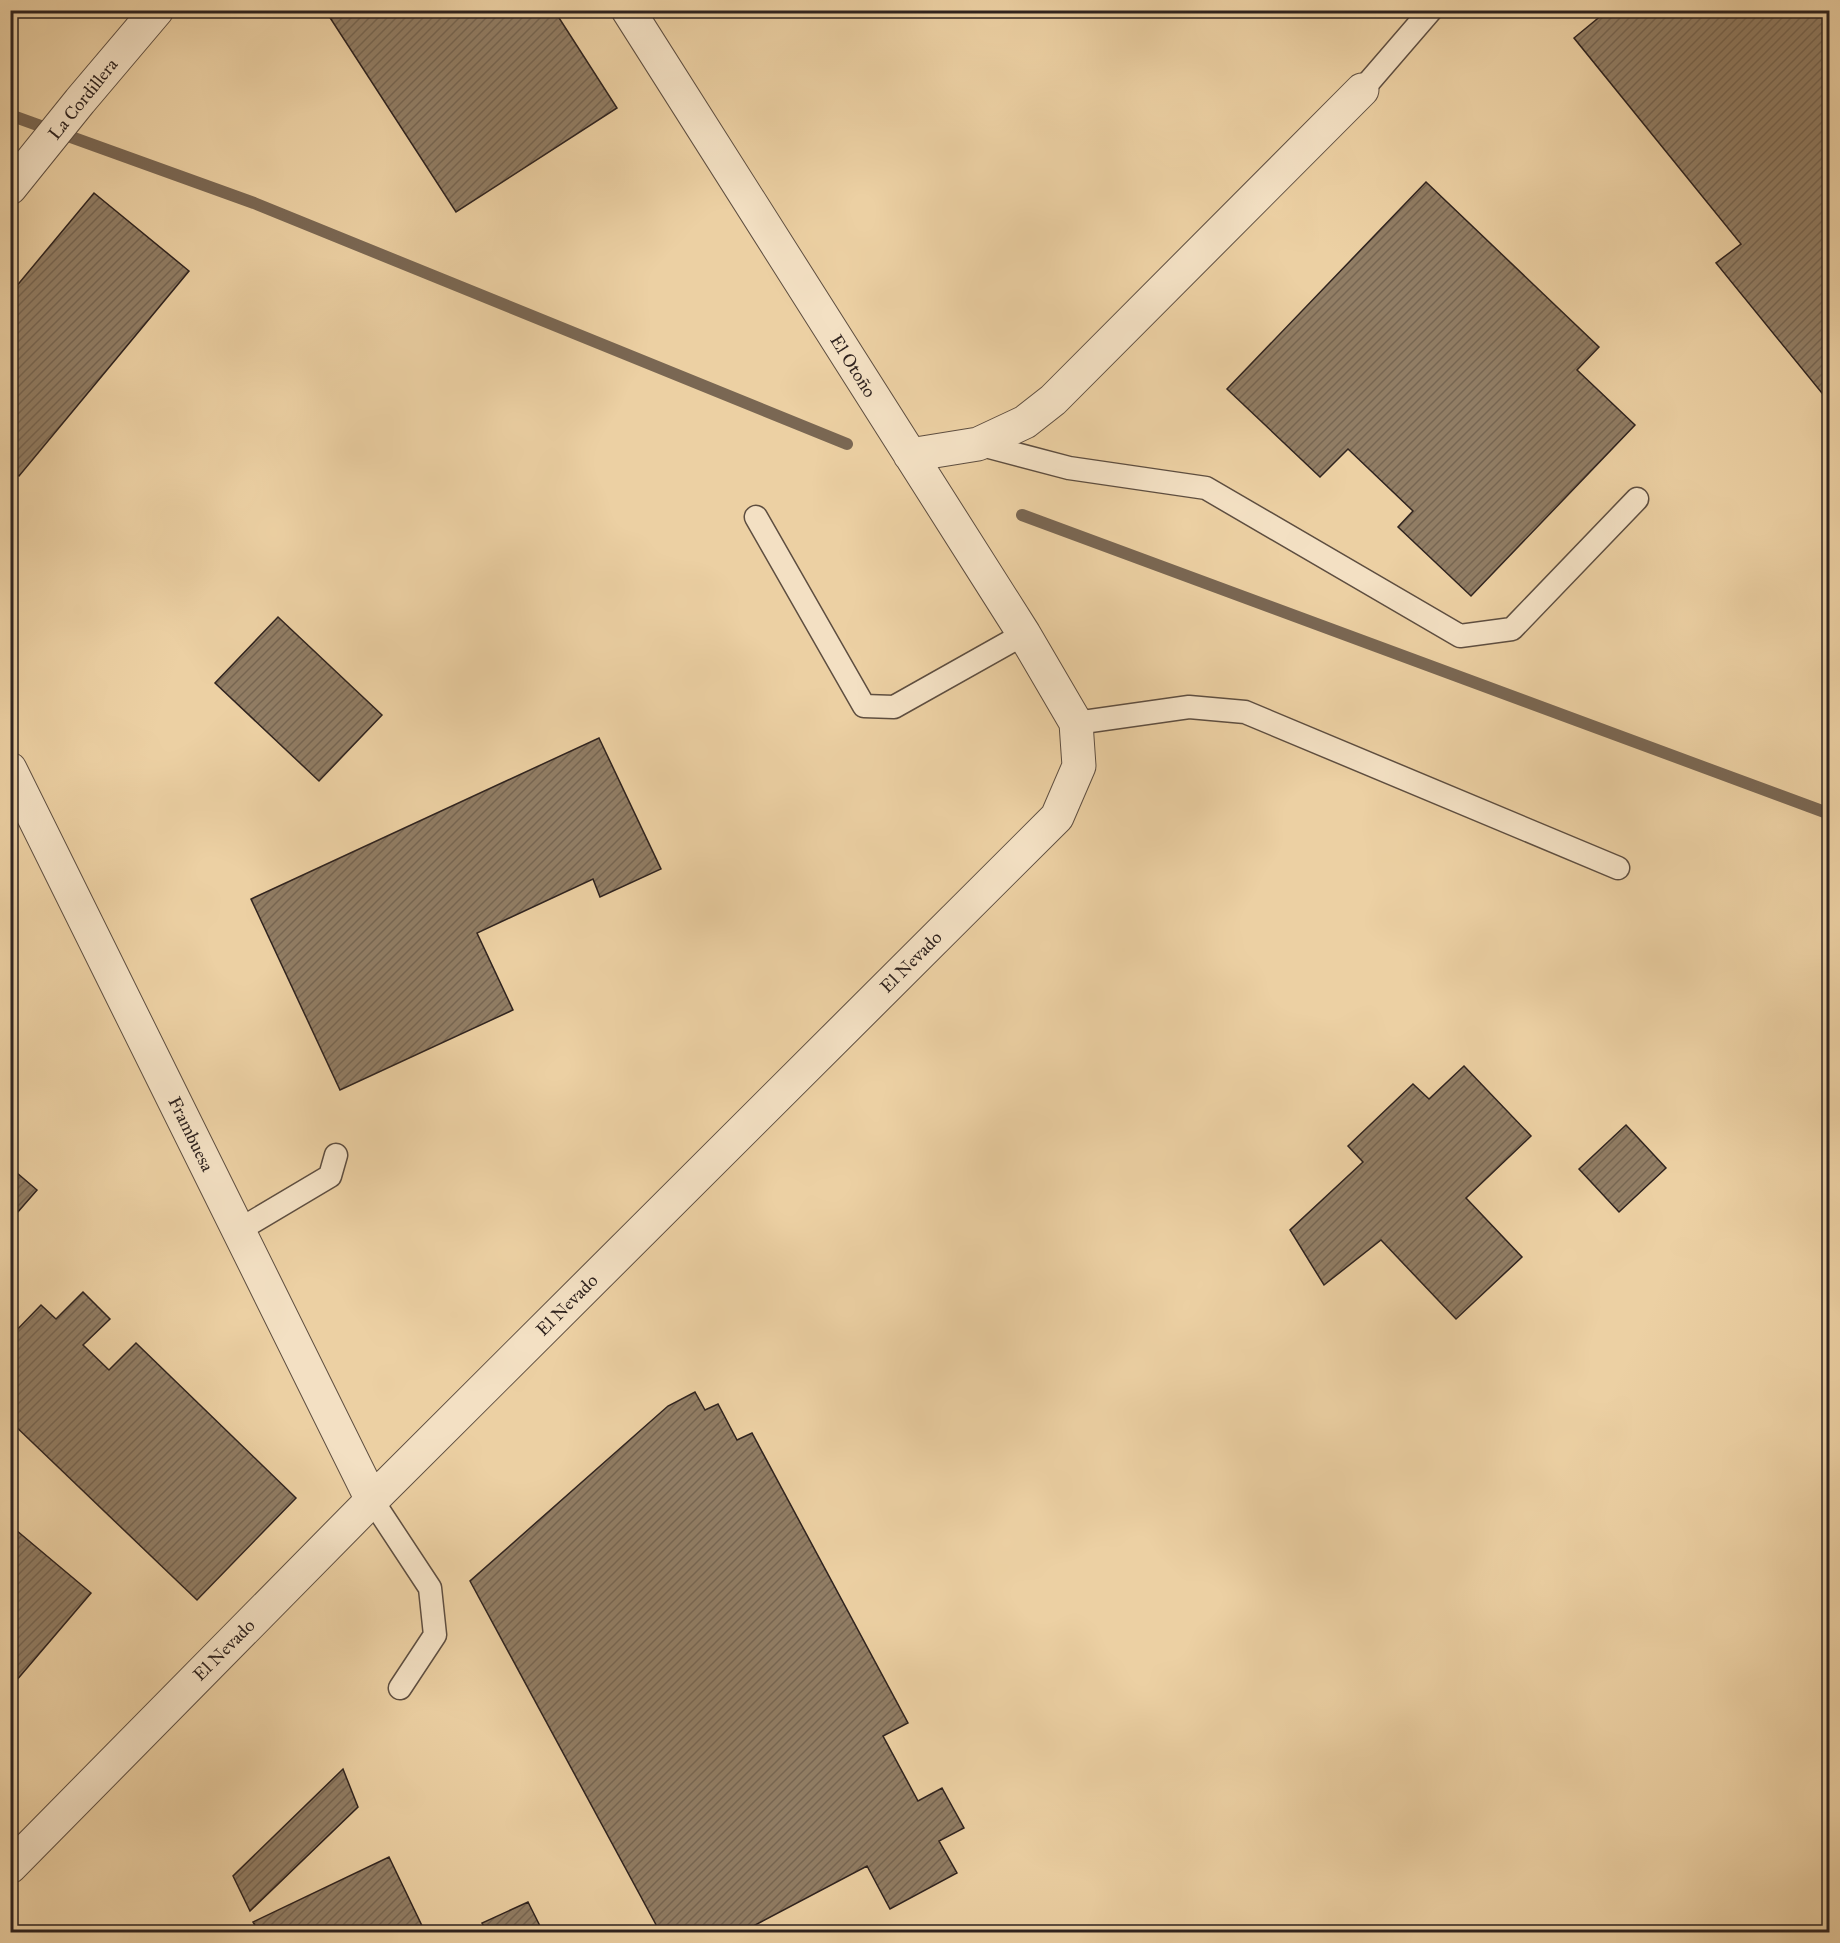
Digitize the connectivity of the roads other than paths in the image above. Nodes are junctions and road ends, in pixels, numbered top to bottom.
1 (157, 10) edge
2 (628, 10) edge
3 (1431, 10) edge
4 (1362, 90) joint
5 (10, 188) edge
6 (978, 444) junction
7 (910, 455) junction
8 (1637, 499) dead end
9 (756, 517) dead end
10 (1024, 634) junction
11 (1076, 723) junction
12 (10, 769) edge
13 (1618, 868) dead end
14 (336, 1155) dead end
15 (239, 1230) junction
16 (372, 1500) junction
17 (400, 1688) dead end
18 (10, 1867) edge

1 - 5 street, La Cordillera
2 - 7 street, El Otoño
3 - 4 lane
4 - 6 street
6 - 7 street
6 - 8 lane
7 - 10 street, El Otoño
9 - 10 lane
10 - 11 street, El Otoño
11 - 13 lane
11 - 16 street, El Nevado
12 - 15 street, Frambuesa
14 - 15 lane
15 - 16 street, Frambuesa
16 - 17 lane
16 - 18 street, El Nevado

